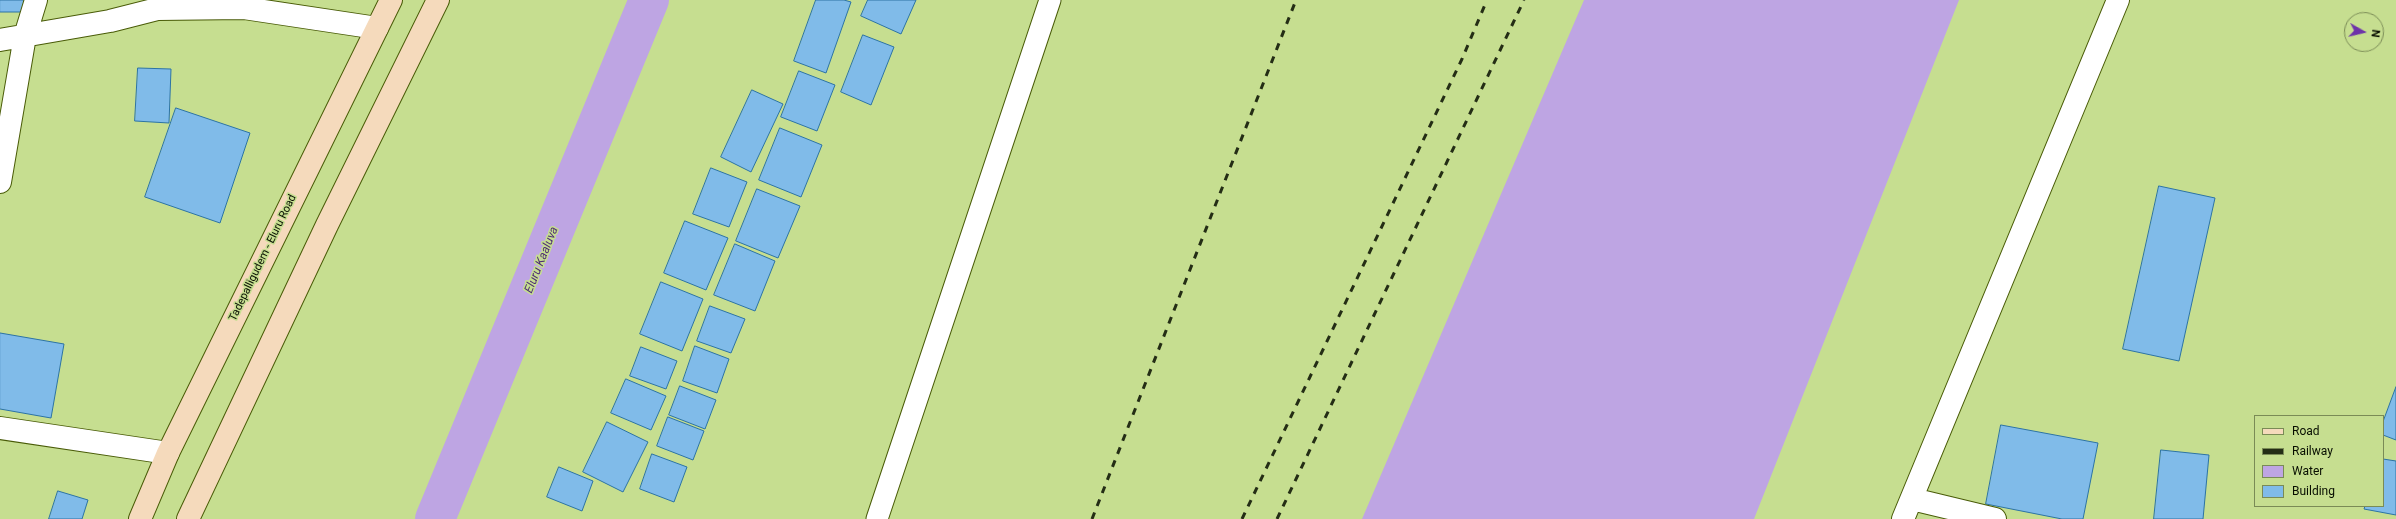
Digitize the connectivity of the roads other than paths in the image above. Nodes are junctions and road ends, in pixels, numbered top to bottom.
1 (36, 0) edge
2 (391, 0) edge
3 (438, 0) edge
4 (1050, 0) edge
5 (2118, 0) edge
6 (377, 28) junction
7 (24, 36) junction
8 (0, 40) edge
9 (0, 182) edge
10 (0, 428) edge
11 (168, 453) junction
12 (1912, 499) junction
13 (140, 519) edge
14 (188, 519) edge
15 (877, 519) edge
16 (1903, 519) edge
17 (1995, 519) edge

1 - 7 street
2 - 6 main road, Tadepalligudem - Eluru Road
3 - 14 main road
4 - 15 lane
5 - 12 street
6 - 7 street
6 - 11 main road, Tadepalligudem - Eluru Road
7 - 8 street
7 - 9 street
10 - 11 street
11 - 13 main road, Tadepalligudem - Eluru Road
12 - 16 street
12 - 17 street

